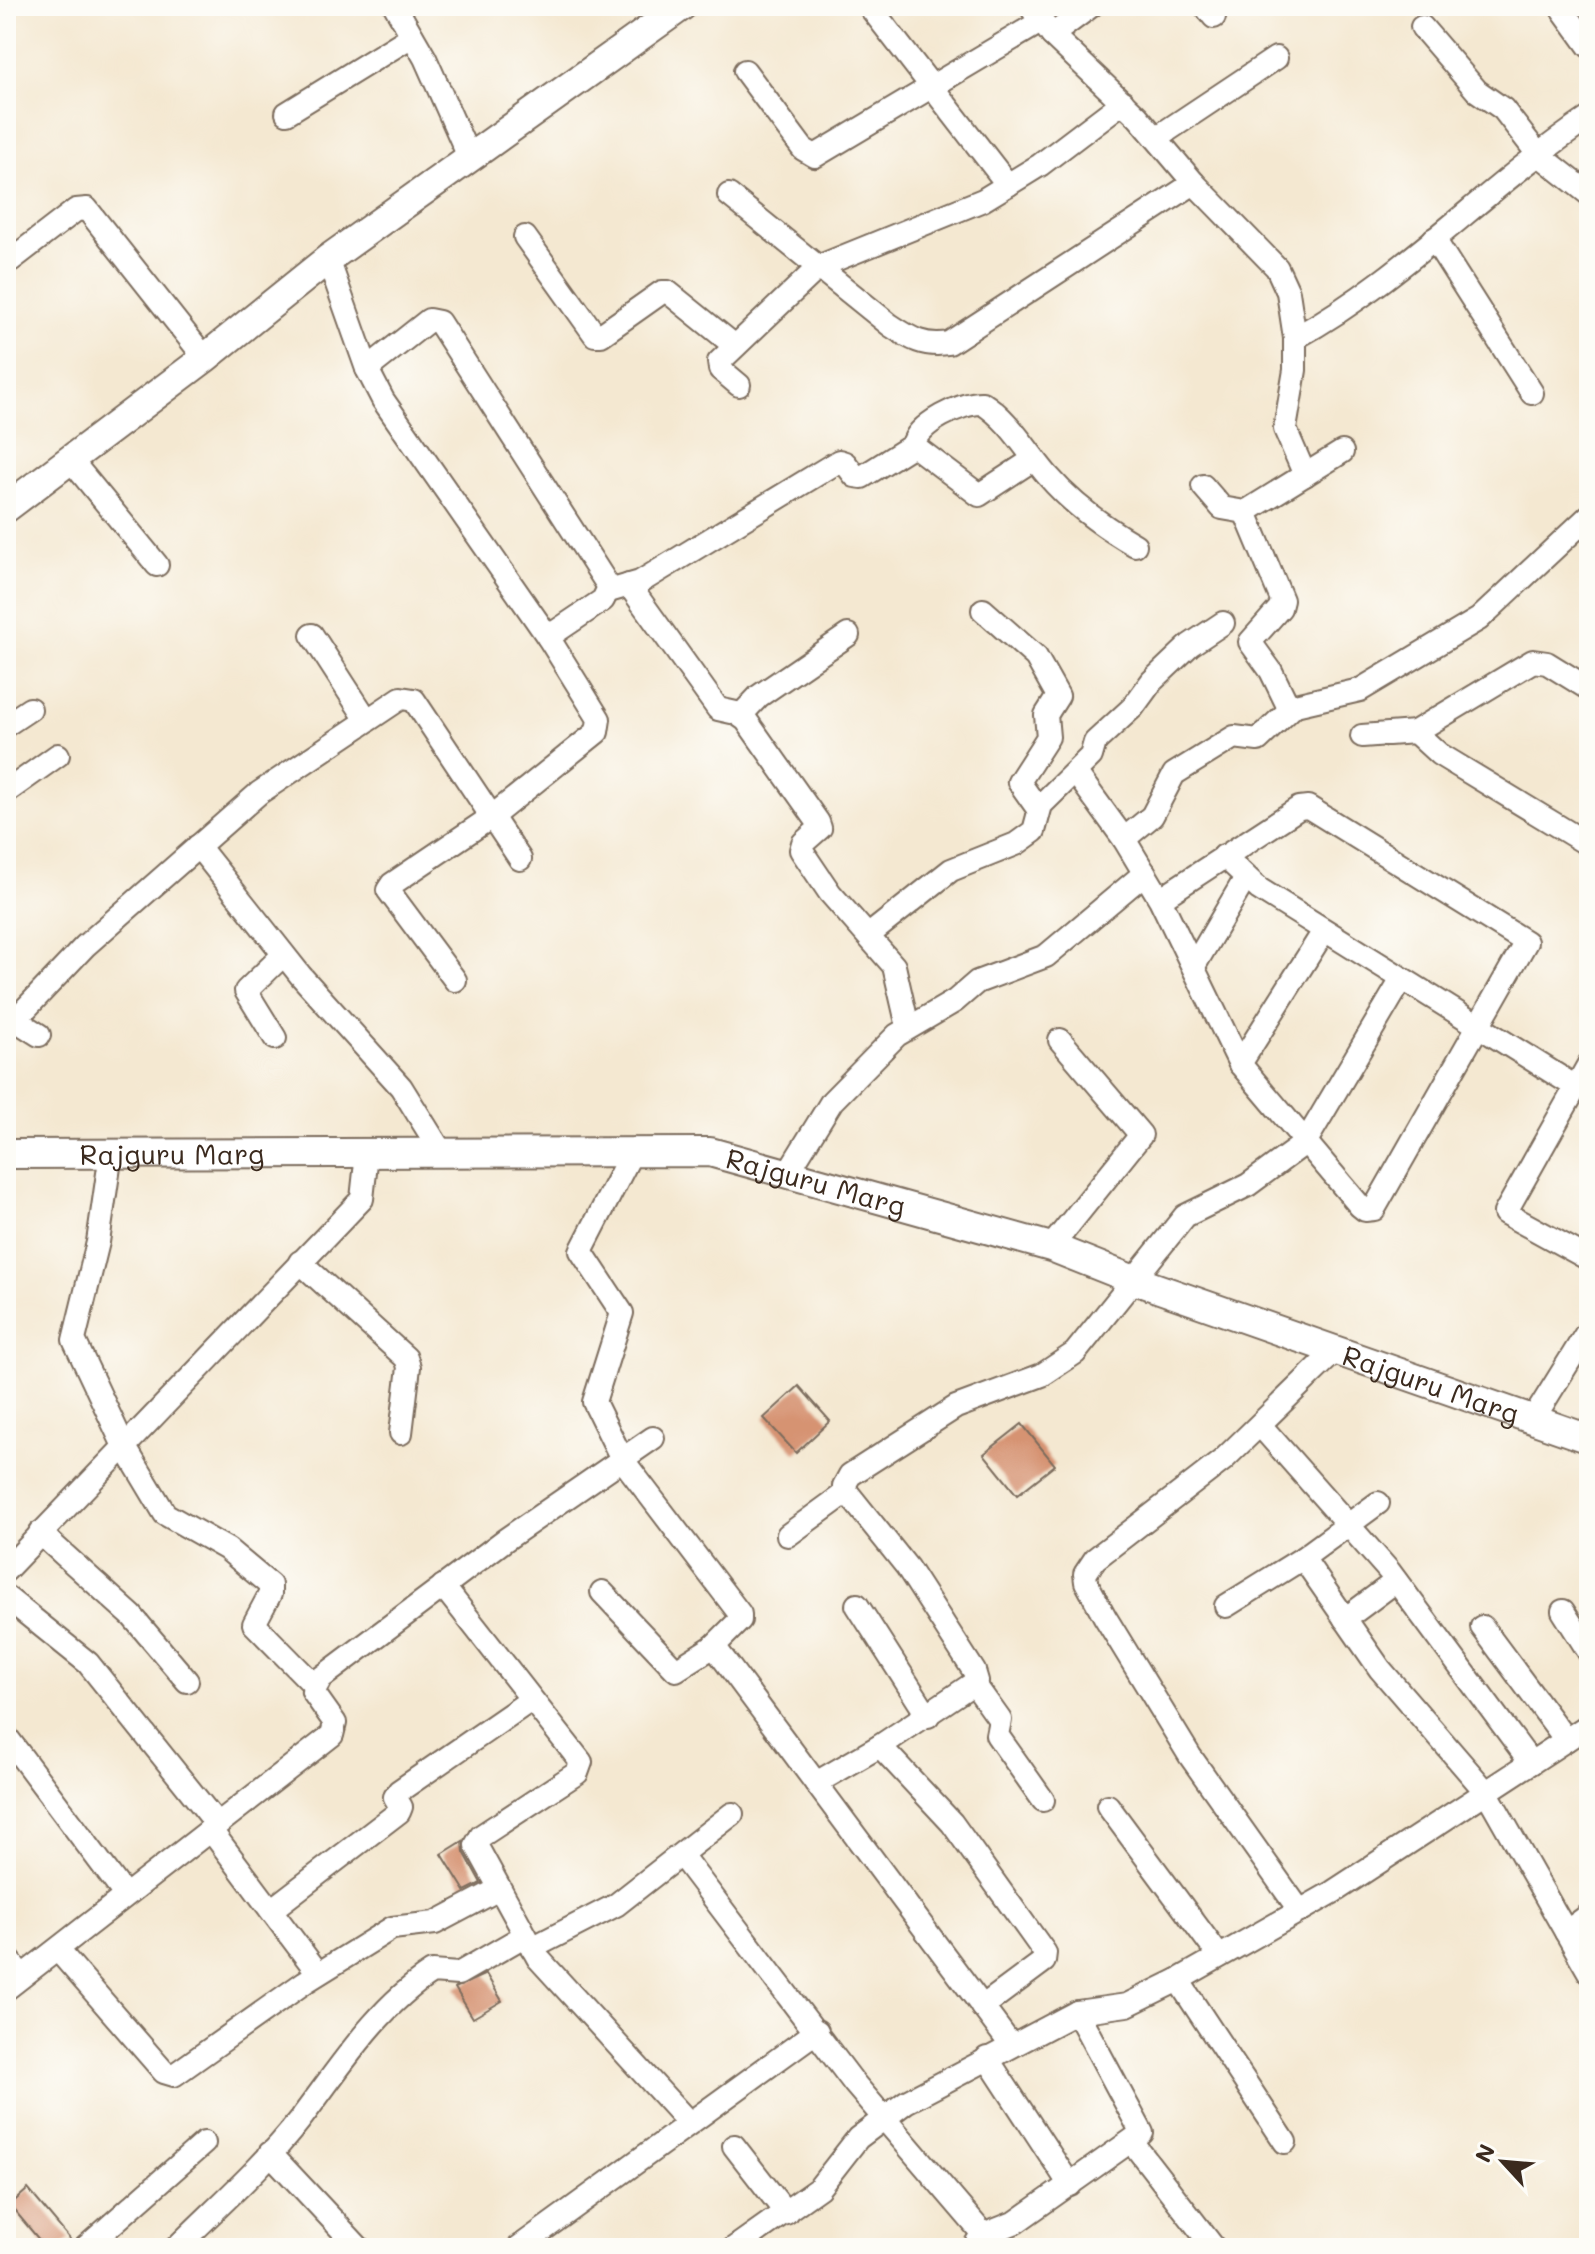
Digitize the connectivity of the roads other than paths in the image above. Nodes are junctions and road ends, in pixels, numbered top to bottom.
1 (682, 6) edge
2 (1091, 6) edge
3 (1560, 6) edge
4 (870, 7) edge
5 (400, 8) edge
6 (1041, 21) edge
7 (1422, 27) dead end
8 (412, 36) junction
9 (1589, 46) edge
10 (1276, 58) dead end
11 (745, 71) dead end
12 (932, 87) junction
13 (1123, 102) junction
14 (287, 113) dead end
15 (1589, 118) edge
16 (1156, 138) junction
17 (1537, 153) junction
18 (470, 159) junction
19 (1194, 183) junction
20 (1008, 185) junction
21 (1589, 194) edge
22 (729, 195) dead end
23 (525, 237) dead end
24 (1434, 239) junction
25 (328, 259) junction
26 (11, 260) dead end
27 (820, 266) junction
28 (1295, 338) junction
29 (735, 346) junction
30 (205, 358) junction
31 (367, 369) junction
32 (739, 385) dead end
33 (1532, 393) dead end
34 (913, 445) junction
35 (1342, 452) dead end
36 (70, 459) junction
37 (1034, 459) junction
38 (1305, 475) junction
39 (1203, 486) dead end
40 (6, 508) edge
41 (1245, 512) junction
42 (1589, 516) edge
43 (1135, 545) dead end
44 (157, 565) dead end
45 (619, 588) junction
46 (983, 610) dead end
47 (1223, 623) dead end
48 (312, 635) dead end
49 (848, 635) dead end
50 (548, 637) junction
51 (1589, 689) edge
52 (1289, 708) junction
53 (30, 709) dead end
54 (741, 715) junction
55 (367, 720) junction
56 (6, 725) edge
57 (1415, 732) junction
58 (1362, 736) dead end
59 (58, 755) dead end
60 (1076, 773) junction
61 (6, 792) edge
62 (1038, 809) junction
63 (490, 818) junction
64 (1124, 839) junction
65 (1589, 845) edge
66 (198, 846) junction
67 (1224, 856) junction
68 (520, 859) dead end
69 (1145, 873) junction
70 (1245, 879) junction
71 (1160, 899) junction
72 (1324, 931) junction
73 (869, 935) junction
74 (283, 955) junction
75 (1194, 966) junction
76 (1402, 979) junction
77 (455, 980) dead end
78 (11, 1017) edge
79 (1477, 1026) junction
80 (908, 1027) junction
81 (39, 1035) dead end
82 (275, 1038) dead end
83 (1060, 1040) dead end
84 (1240, 1064) junction
85 (1589, 1064) edge
86 (1576, 1087) junction
87 (1305, 1143) junction
88 (632, 1152) junction
89 (111, 1153) junction
90 (367, 1153) junction
91 (442, 1153) junction
92 (6, 1154) edge
93 (787, 1174) junction
94 (1051, 1247) junction
95 (1589, 1259) edge
96 (300, 1262) junction
97 (1134, 1280) junction
98 (1589, 1329) edge
99 (1336, 1350) junction
100 (1534, 1418) junction
101 (1260, 1425) junction
102 (401, 1433) dead end
103 (653, 1438) dead end
104 (1589, 1439) edge
105 (123, 1444) junction
106 (622, 1459) junction
107 (847, 1492) junction
108 (1378, 1503) dead end
109 (1349, 1524) junction
110 (40, 1533) junction
111 (788, 1535) dead end
112 (1303, 1558) junction
113 (6, 1570) edge
114 (1396, 1581) junction
115 (443, 1586) junction
116 (602, 1592) dead end
117 (6, 1597) edge
118 (857, 1605) dead end
119 (1226, 1606) dead end
120 (1563, 1611) dead end
121 (1345, 1619) junction
122 (1482, 1627) dead end
123 (714, 1646) junction
124 (1589, 1652) edge
125 (187, 1681) dead end
126 (314, 1685) junction
127 (975, 1685) junction
128 (531, 1700) junction
129 (928, 1716) junction
130 (1589, 1725) edge
131 (6, 1736) edge
132 (1566, 1740) junction
133 (880, 1746) junction
134 (1531, 1763) junction
135 (816, 1783) junction
136 (1487, 1793) junction
137 (1043, 1800) dead end
138 (1108, 1806) dead end
139 (732, 1814) dead end
140 (213, 1826) junction
141 (681, 1855) junction
142 (499, 1889) junction
143 (125, 1895) junction
144 (271, 1910) junction
145 (1300, 1911) junction
146 (1589, 1915) edge
147 (1566, 1932) junction
148 (528, 1942) junction
149 (58, 1950) junction
150 (6, 1956) edge
151 (1219, 1956) junction
152 (1589, 1972) edge
153 (318, 1973) junction
154 (1178, 1980) junction
155 (14, 1983) edge
156 (982, 2007) junction
157 (1077, 2012) junction
158 (817, 2031) junction
159 (1011, 2045) junction
160 (987, 2058) junction
161 (884, 2118) junction
162 (689, 2123) junction
163 (1132, 2142) junction
164 (1285, 2142) dead end
165 (204, 2143) dead end
166 (734, 2146) dead end
167 (270, 2153) junction
168 (1070, 2185) junction
169 (786, 2213) junction
170 (983, 2244) edge
171 (85, 2248) edge
172 (176, 2248) edge
173 (359, 2248) edge
174 (518, 2248) edge
175 (734, 2248) edge
176 (1214, 2248) edge

1 - 18 street
2 - 6 street
3 - 9 street
4 - 12 street
5 - 8 street
6 - 12 street
6 - 13 street
7 - 17 street
8 - 14 street
8 - 18 street
10 - 16 street
11 - 12 street
12 - 20 street
13 - 16 street
13 - 20 street
15 - 17 street
16 - 19 street
17 - 21 street
17 - 24 street
18 - 25 street
19 - 27 street
19 - 28 street
20 - 27 street
22 - 27 street
23 - 29 street
24 - 28 street
24 - 33 street
25 - 30 street
25 - 31 street
26 - 30 street
27 - 29 street
28 - 38 street
29 - 32 street
30 - 36 street
31 - 45 street
31 - 50 street
34 - 37 street
34 - 37 street
34 - 45 street
35 - 38 street
36 - 40 street
36 - 44 street
37 - 43 street
38 - 41 street
39 - 41 street
41 - 52 street
42 - 52 street
45 - 50 street
45 - 54 street
46 - 62 street
47 - 60 street
48 - 55 street
49 - 54 street
50 - 63 street
51 - 57 street
52 - 64 street
53 - 56 street
54 - 73 street
55 - 63 street
55 - 66 street
57 - 58 street
57 - 65 street
59 - 61 street
60 - 62 street
60 - 64 street
62 - 73 street
63 - 68 street
63 - 77 street
64 - 69 street
66 - 74 street
66 - 78 street
67 - 70 street
67 - 71 street
67 - 79 street
69 - 71 street
69 - 80 street
70 - 72 street
70 - 75 street
71 - 75 street
72 - 76 street
72 - 84 street
73 - 80 street
74 - 82 street
74 - 91 street
75 - 84 street
76 - 79 street
76 - 87 street
78 - 81 street
79 - 86 street
79 - 87 street
80 - 93 street
83 - 94 street
84 - 87 street
85 - 86 street
86 - 95 street
87 - 97 street
88 - 91 street, Rajguru Marg
88 - 93 street, Rajguru Marg
88 - 106 street
89 - 90 street, Rajguru Marg
89 - 92 street, Rajguru Marg
89 - 105 street
90 - 91 street, Rajguru Marg
90 - 96 street
93 - 94 street, Rajguru Marg
94 - 97 street, Rajguru Marg
96 - 102 street
96 - 105 street
97 - 99 street, Rajguru Marg
97 - 107 street
98 - 100 street
99 - 100 street, Rajguru Marg
99 - 101 street
100 - 104 street, Rajguru Marg
101 - 109 street
101 - 145 street
103 - 106 street
105 - 110 street
105 - 126 street
106 - 115 street
106 - 123 street
107 - 111 street
107 - 127 street
108 - 109 street
109 - 112 street
109 - 114 street
110 - 113 street
110 - 125 street
112 - 119 street
112 - 121 street
114 - 121 street
114 - 134 street
115 - 126 street
115 - 128 street
116 - 123 street
117 - 140 street
118 - 129 street
120 - 124 street
121 - 136 street
122 - 132 street
123 - 135 street
126 - 140 street
127 - 129 street
127 - 137 street
128 - 142 street
128 - 144 street
129 - 133 street
130 - 132 street
131 - 143 street
132 - 134 street
133 - 135 street
133 - 156 street
134 - 136 street
135 - 156 street
136 - 145 street
136 - 147 street
138 - 151 street
139 - 141 street
140 - 143 street
140 - 144 street
141 - 148 street
141 - 158 street
142 - 148 street
142 - 153 street
143 - 149 street
144 - 153 street
145 - 151 street
146 - 147 street
147 - 152 street
148 - 162 street
148 - 167 street
149 - 153 street
149 - 155 street
150 - 155 street
151 - 154 street
154 - 157 street
154 - 164 street
156 - 159 street
157 - 159 street
157 - 163 street
158 - 161 street
158 - 162 street
159 - 160 street
160 - 161 street
160 - 168 street
161 - 169 street
161 - 170 street
162 - 174 street
163 - 168 street
163 - 176 street
165 - 171 street
166 - 169 street
167 - 172 street
167 - 173 street
168 - 170 street
169 - 175 street

